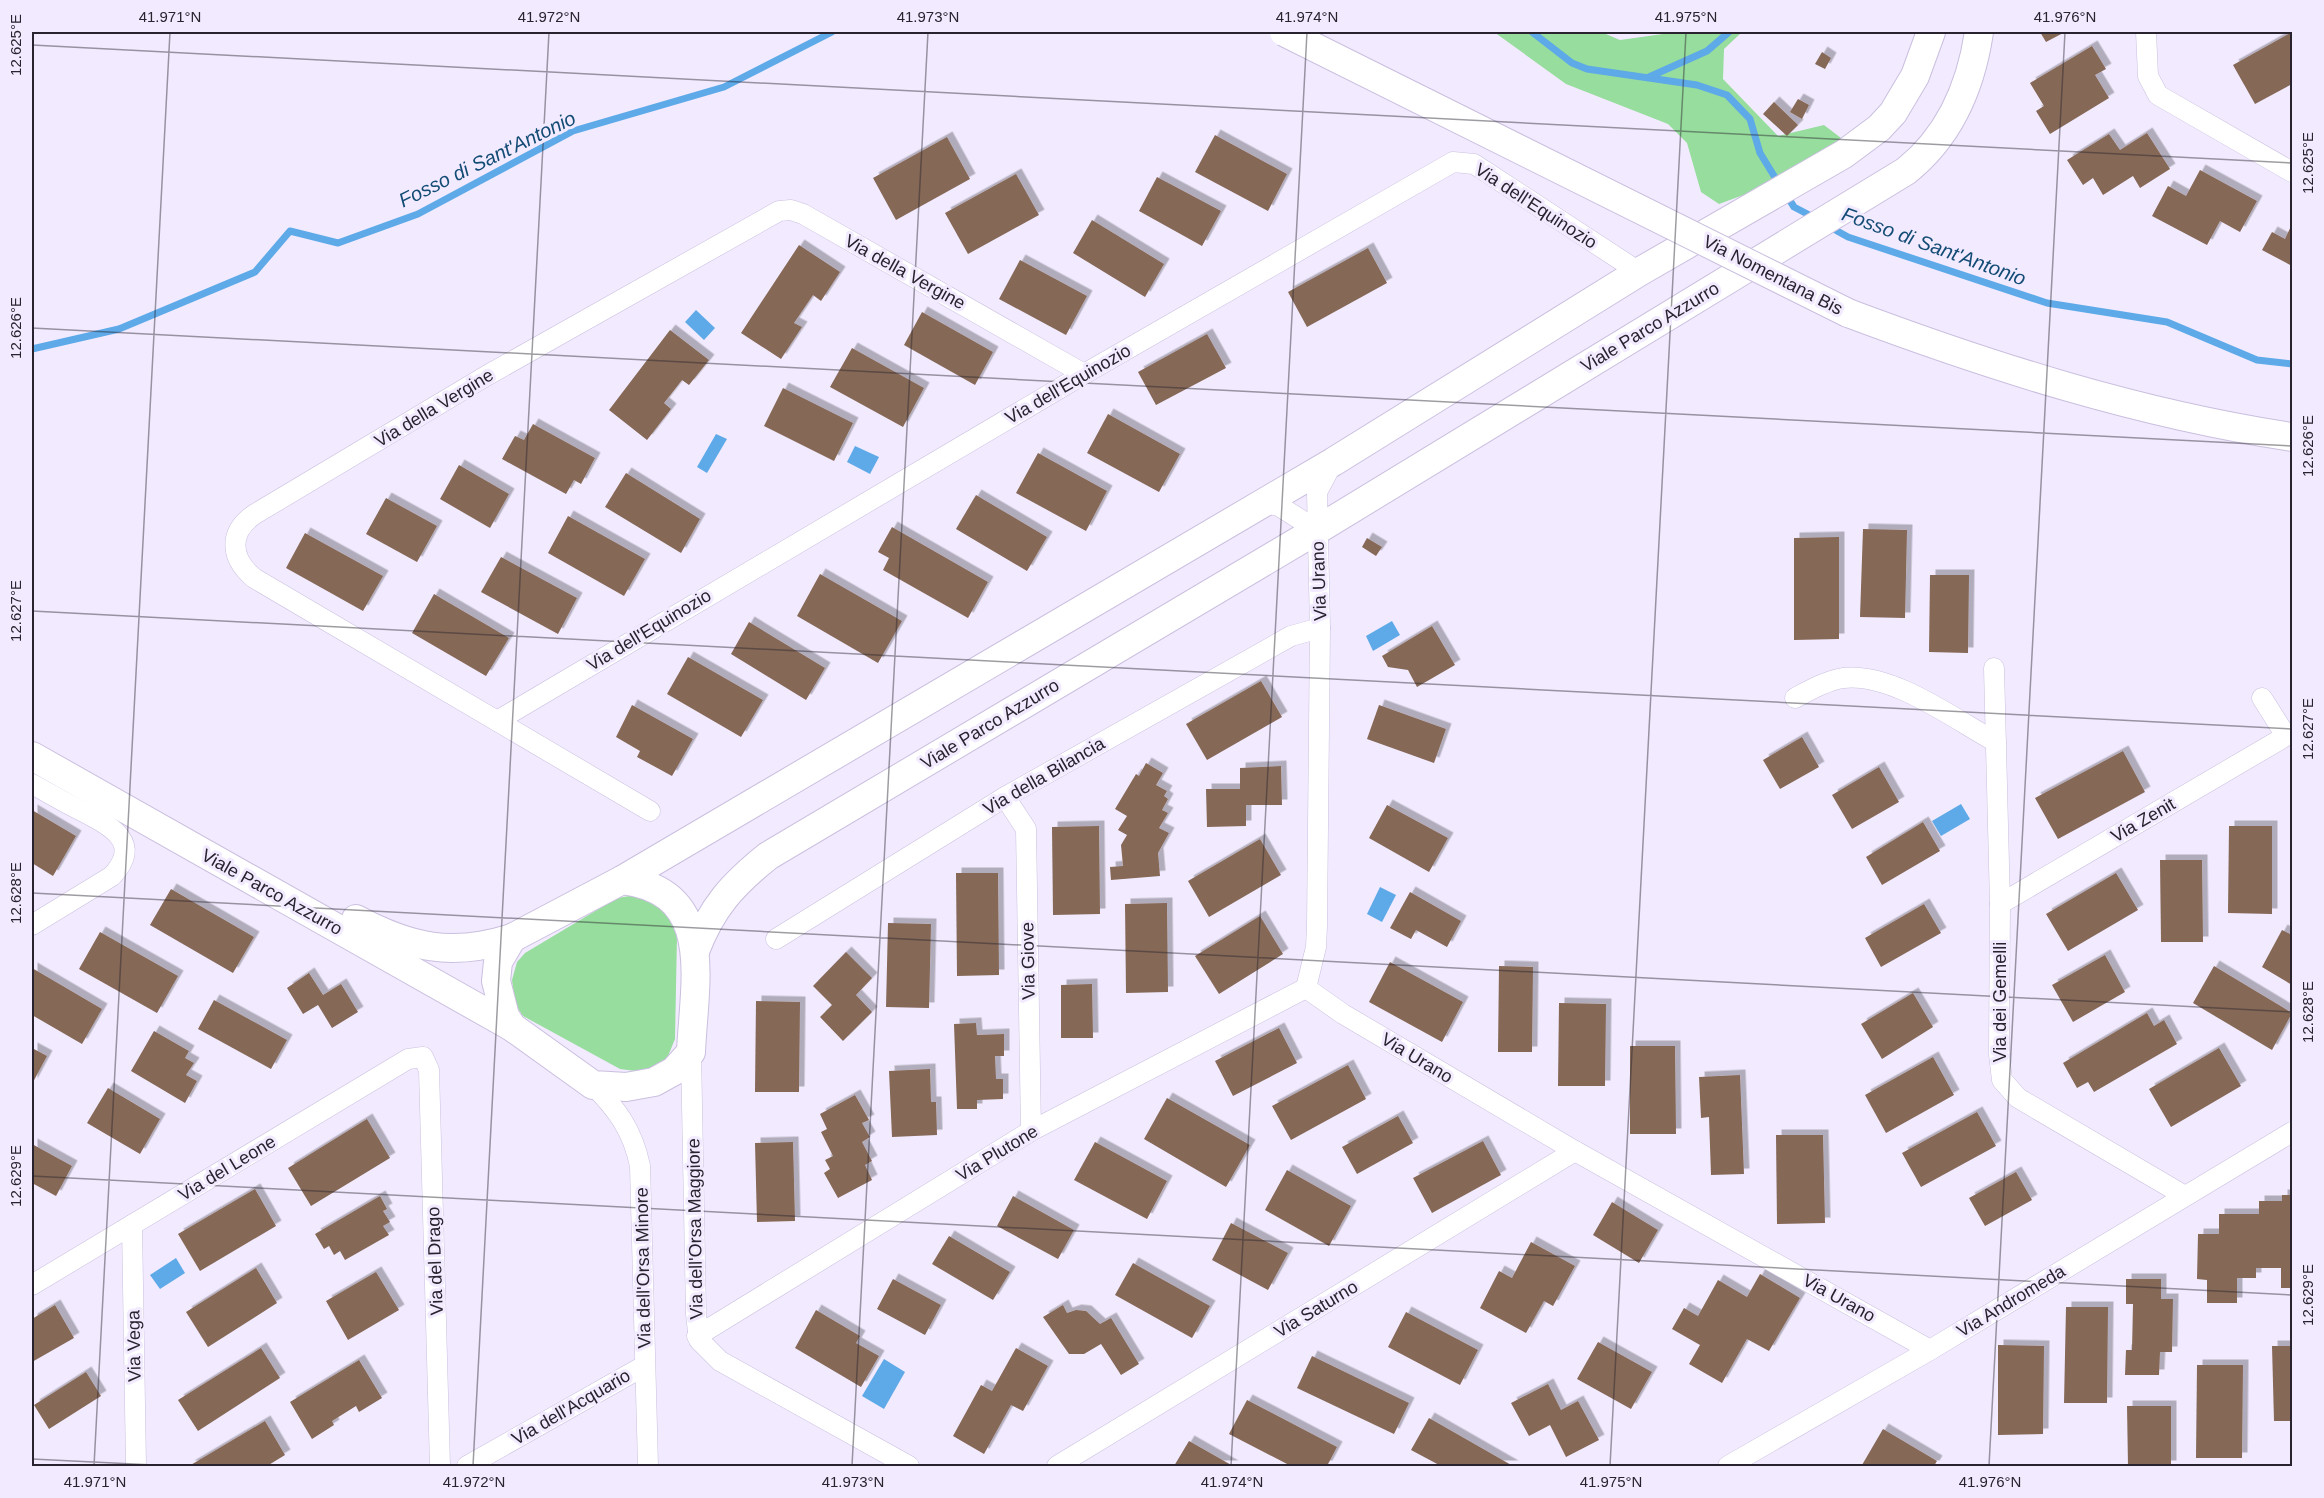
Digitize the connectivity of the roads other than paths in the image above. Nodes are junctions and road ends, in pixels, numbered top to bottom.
1 (1284, 32) edge
2 (1931, 32) edge
3 (1978, 32) edge
4 (2146, 32) edge
5 (2292, 172) edge
6 (1639, 272) junction
7 (1084, 374) junction
8 (2292, 437) edge
9 (1333, 462) junction
10 (1262, 503) junction
11 (1317, 530) junction
12 (1320, 628) junction
13 (1994, 668) dead end
14 (1795, 698) dead end
15 (2262, 698) dead end
16 (497, 721) junction
17 (2289, 734) edge
18 (32, 741) edge
19 (1996, 742) junction
20 (32, 756) edge
21 (32, 784) edge
22 (1005, 796) junction
23 (650, 811) dead end
24 (622, 880) junction
25 (2000, 904) junction
26 (32, 925) edge
27 (512, 938) junction
28 (776, 939) dead end
29 (695, 951) junction
30 (1306, 988) junction
31 (512, 1028) junction
32 (692, 1052) junction
33 (423, 1057) joint
34 (593, 1085) junction
35 (1031, 1131) junction
36 (2292, 1132) edge
37 (1575, 1151) junction
38 (2186, 1196) junction
39 (132, 1225) junction
40 (32, 1286) edge
41 (698, 1336) junction
42 (1930, 1350) junction
43 (644, 1366) junction
44 (136, 1467) edge
45 (440, 1467) edge
46 (467, 1467) edge
47 (648, 1467) edge
48 (909, 1467) edge
49 (1057, 1467) edge
50 (1728, 1467) edge

1 - 8 street, Via Nomentana Bis, bridge
2 - 6 street, Viale Parco Azzurro
3 - 11 street, Viale Parco Azzurro
4 - 5 street
6 - 7 street, Via dell'Equinozio
6 - 9 street, Viale Parco Azzurro
7 - 16 street, Via dell'Equinozio
7 - 16 street, Via della Vergine
9 - 10 street, Viale Parco Azzurro
9 - 11 street
10 - 11 street
10 - 24 street, Viale Parco Azzurro
11 - 12 street, Via Urano
11 - 29 street, Viale Parco Azzurro
12 - 22 street, Via della Bilancia
12 - 30 street, Via Urano
13 - 19 street, Via dei Gemelli
14 - 19 street
15 - 17 street, Via Zenit
16 - 23 street, Via della Vergine
17 - 25 street, Via Zenit
18 - 27 street, Viale Parco Azzurro
19 - 25 street, Via dei Gemelli
20 - 31 street, Viale Parco Azzurro
21 - 26 street
22 - 28 street, Via della Bilancia
22 - 35 street, Via Giove
24 - 27 street, Viale Parco Azzurro
24 - 29 street, Viale Parco Azzurro
25 - 38 street, Via dei Gemelli
27 - 31 street
29 - 32 street, Viale Parco Azzurro
30 - 35 street, Via Plutone
30 - 37 street, Via Urano
31 - 34 street, Viale Parco Azzurro
32 - 34 street
32 - 41 street, Via dell'Orsa Maggiore
33 - 39 street, Via del Leone
33 - 45 street, Via del Drago
34 - 43 street, Via dell'Orsa Minore
35 - 41 street, Via Plutone
36 - 38 street, Via Andromeda
37 - 42 street, Via Urano
37 - 49 street, Via Saturno
38 - 42 street, Via Andromeda
39 - 40 street, Via del Leone
39 - 44 street, Via Vega
41 - 48 street, Via dell'Orsa Maggiore
42 - 50 street, Via Andromeda
43 - 46 street, Via dell'Acquario
43 - 47 street, Via dell'Orsa Minore

